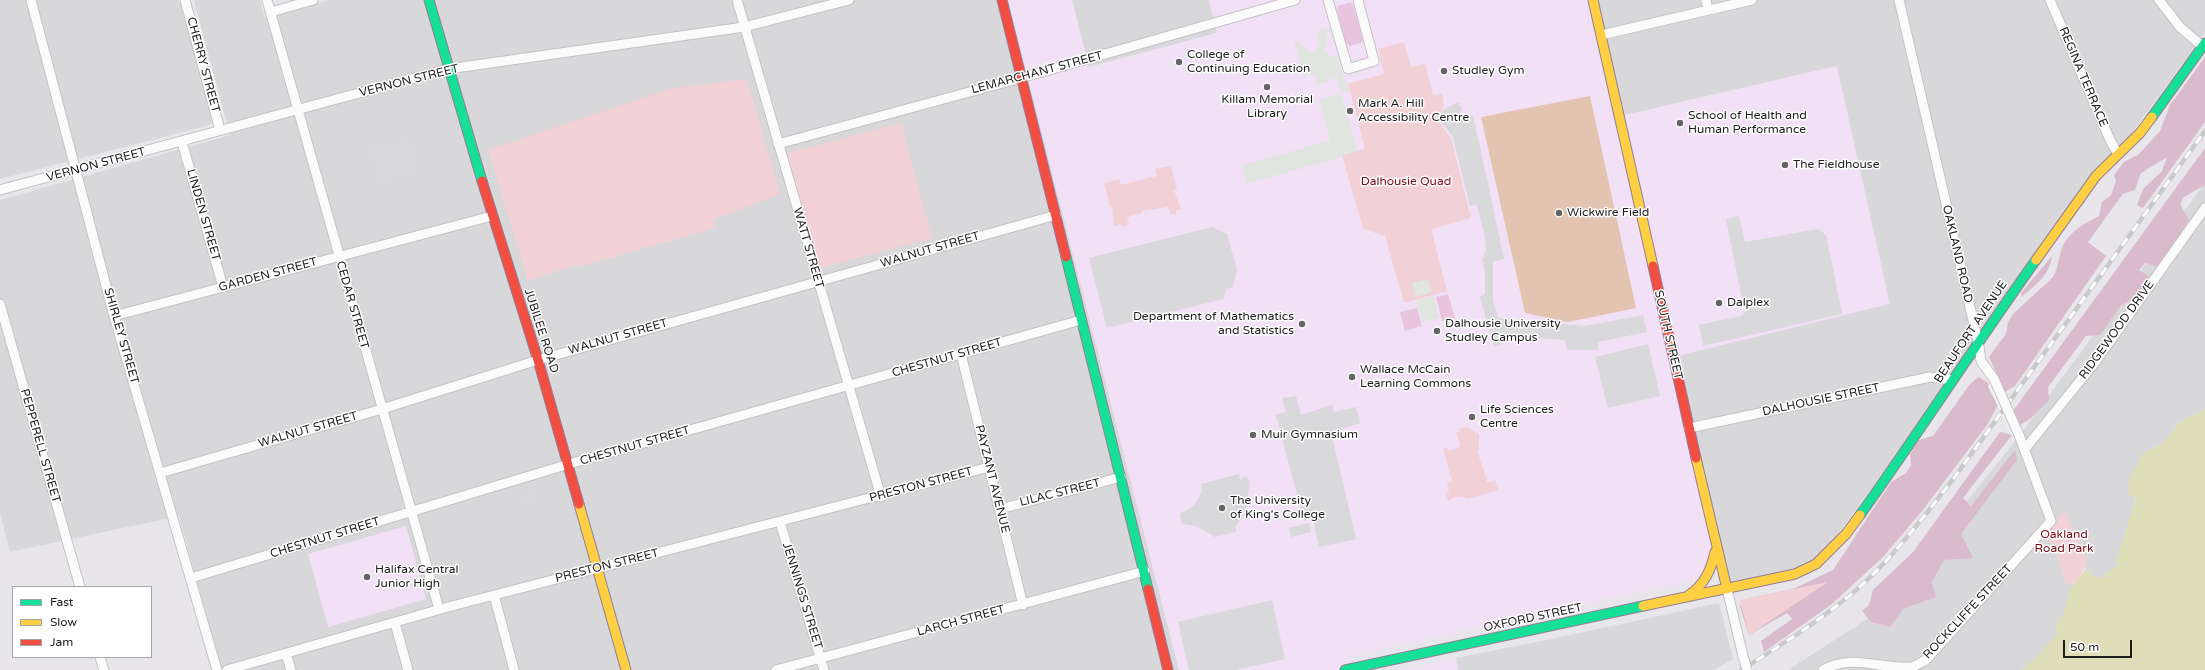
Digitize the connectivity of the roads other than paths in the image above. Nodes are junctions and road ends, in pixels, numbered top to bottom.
1 (31, 0) edge
2 (185, 0) edge
3 (267, 0) edge
4 (313, 0) edge
5 (429, 0) edge
6 (737, 0) edge
7 (849, 0) edge
8 (1002, 0) edge
9 (1295, 0) edge
10 (1328, 0) edge
11 (1358, 0) edge
12 (1594, 0) edge
13 (1706, 0) edge
14 (1752, 0) edge
15 (1899, 0) edge
16 (2050, 0) edge
17 (2159, 0) edge
18 (1708, 10) junction
19 (271, 12) junction
20 (744, 27) junction
21 (1601, 36) junction
22 (2204, 44) edge
23 (448, 69) junction
24 (1021, 78) junction
25 (299, 108) junction
26 (220, 130) junction
27 (182, 142) junction
28 (778, 144) junction
29 (2118, 154) junction
30 (76, 171) junction
31 (0, 190) edge
32 (2205, 208) edge
33 (1056, 215) junction
34 (492, 216) junction
35 (339, 257) junction
36 (818, 282) junction
37 (223, 287) junction
38 (0, 304) edge
39 (114, 316) junction
40 (1081, 320) junction
41 (1978, 342) junction
42 (961, 354) junction
43 (538, 360) junction
44 (1953, 380) junction
45 (848, 386) junction
46 (382, 409) junction
47 (1689, 428) junction
48 (2025, 449) junction
49 (569, 464) junction
50 (989, 467) junction
51 (160, 473) junction
52 (1121, 477) junction
53 (881, 497) junction
54 (1000, 508) junction
55 (412, 511) junction
56 (2051, 521) joint
57 (780, 522) junction
58 (1716, 549) junction
59 (599, 569) junction
60 (1145, 572) junction
61 (191, 578) junction
62 (80, 586) edge
63 (1727, 589) junction
64 (494, 595) junction
65 (1686, 598) junction
66 (1023, 605) junction
67 (439, 609) junction
68 (395, 623) junction
69 (286, 654) junction
70 (100, 658) edge
71 (821, 658) junction
72 (104, 670) edge
73 (217, 670) edge
74 (227, 670) edge
75 (291, 670) edge
76 (408, 670) edge
77 (514, 670) edge
78 (626, 670) edge
79 (776, 670) edge
80 (824, 670) edge
81 (1168, 670) edge
82 (1345, 670) edge
83 (1747, 670) edge
84 (1823, 670) edge

1 - 30 street, SHIRLEY STREET
2 - 26 street, CHERRY STREET
3 - 19 street, CEDAR STREET
4 - 19 street
5 - 23 street, JUBILEE ROAD
6 - 20 street, WATT STREET
7 - 20 street, VERNON STREET
8 - 24 street
9 - 24 street, LEMARCHANT STREET
10 - 11 street
12 - 21 street, SOUTH STREET
13 - 18 street
14 - 18 street
15 - 41 street, OAKLAND ROAD
16 - 29 street, REGINA TERRACE
17 - 22 street
18 - 21 street
19 - 25 street, CEDAR STREET
20 - 23 street, VERNON STREET
20 - 28 street, WATT STREET
21 - 47 street, SOUTH STREET
22 - 29 street, BEAUFORT AVENUE
23 - 25 street, VERNON STREET
23 - 34 street, JUBILEE ROAD
24 - 28 street, LEMARCHANT STREET
24 - 33 street
25 - 26 street, VERNON STREET
25 - 35 street, CEDAR STREET
26 - 27 street, VERNON STREET
27 - 30 street, VERNON STREET
27 - 37 street, LINDEN STREET
28 - 36 street, WATT STREET
29 - 41 street, BEAUFORT AVENUE
30 - 31 street, VERNON STREET
30 - 39 street, SHIRLEY STREET
32 - 48 street, RIDGEWOOD DRIVE
33 - 36 street, WALNUT STREET
33 - 40 street
34 - 35 street, GARDEN STREET
34 - 43 street, JUBILEE ROAD
35 - 37 street, GARDEN STREET
35 - 46 street, CEDAR STREET
36 - 43 street, WALNUT STREET
36 - 45 street, WATT STREET
37 - 39 street, GARDEN STREET
38 - 62 street, PEPPERELL STREET
39 - 51 street, SHIRLEY STREET
40 - 42 street, CHESTNUT STREET
40 - 52 street
41 - 44 street, BEAUFORT AVENUE
41 - 48 street, OAKLAND ROAD, bridge
42 - 45 street, CHESTNUT STREET
42 - 50 street, PAYZANT AVENUE
43 - 46 street, WALNUT STREET
43 - 49 street, JUBILEE ROAD
44 - 47 street, DALHOUSIE STREET
44 - 63 street, BEAUFORT AVENUE
45 - 49 street, CHESTNUT STREET
45 - 53 street, WATT STREET
46 - 51 street, WALNUT STREET
46 - 55 street, CEDAR STREET
47 - 58 street, SOUTH STREET
48 - 56 street, OAKLAND ROAD
49 - 55 street, CHESTNUT STREET
49 - 59 street, JUBILEE ROAD
50 - 53 street, PRESTON STREET
50 - 54 street, PAYZANT AVENUE
51 - 61 street, SHIRLEY STREET
52 - 54 street, LILAC STREET
52 - 60 street
53 - 57 street, PRESTON STREET
54 - 66 street, PAYZANT AVENUE
55 - 61 street, CHESTNUT STREET
55 - 67 street, CEDAR STREET
56 - 84 street, ROCKCLIFFE STREET
57 - 59 street, PRESTON STREET
57 - 71 street, JENNINGS STREET
58 - 63 street, SOUTH STREET
58 - 65 street
59 - 64 street, PRESTON STREET
59 - 78 street, JUBILEE ROAD
60 - 66 street, LARCH STREET
60 - 81 street
61 - 73 street, SHIRLEY STREET
63 - 65 street, OXFORD STREET
63 - 83 street, SOUTH STREET, bridge
64 - 67 street, PRESTON STREET
64 - 77 street
65 - 82 street, OXFORD STREET
66 - 71 street, LARCH STREET
67 - 68 street, PRESTON STREET
68 - 69 street, PRESTON STREET
68 - 76 street
69 - 74 street, PRESTON STREET
69 - 75 street
70 - 72 street
71 - 79 street, LARCH STREET
71 - 80 street, JENNINGS STREET

